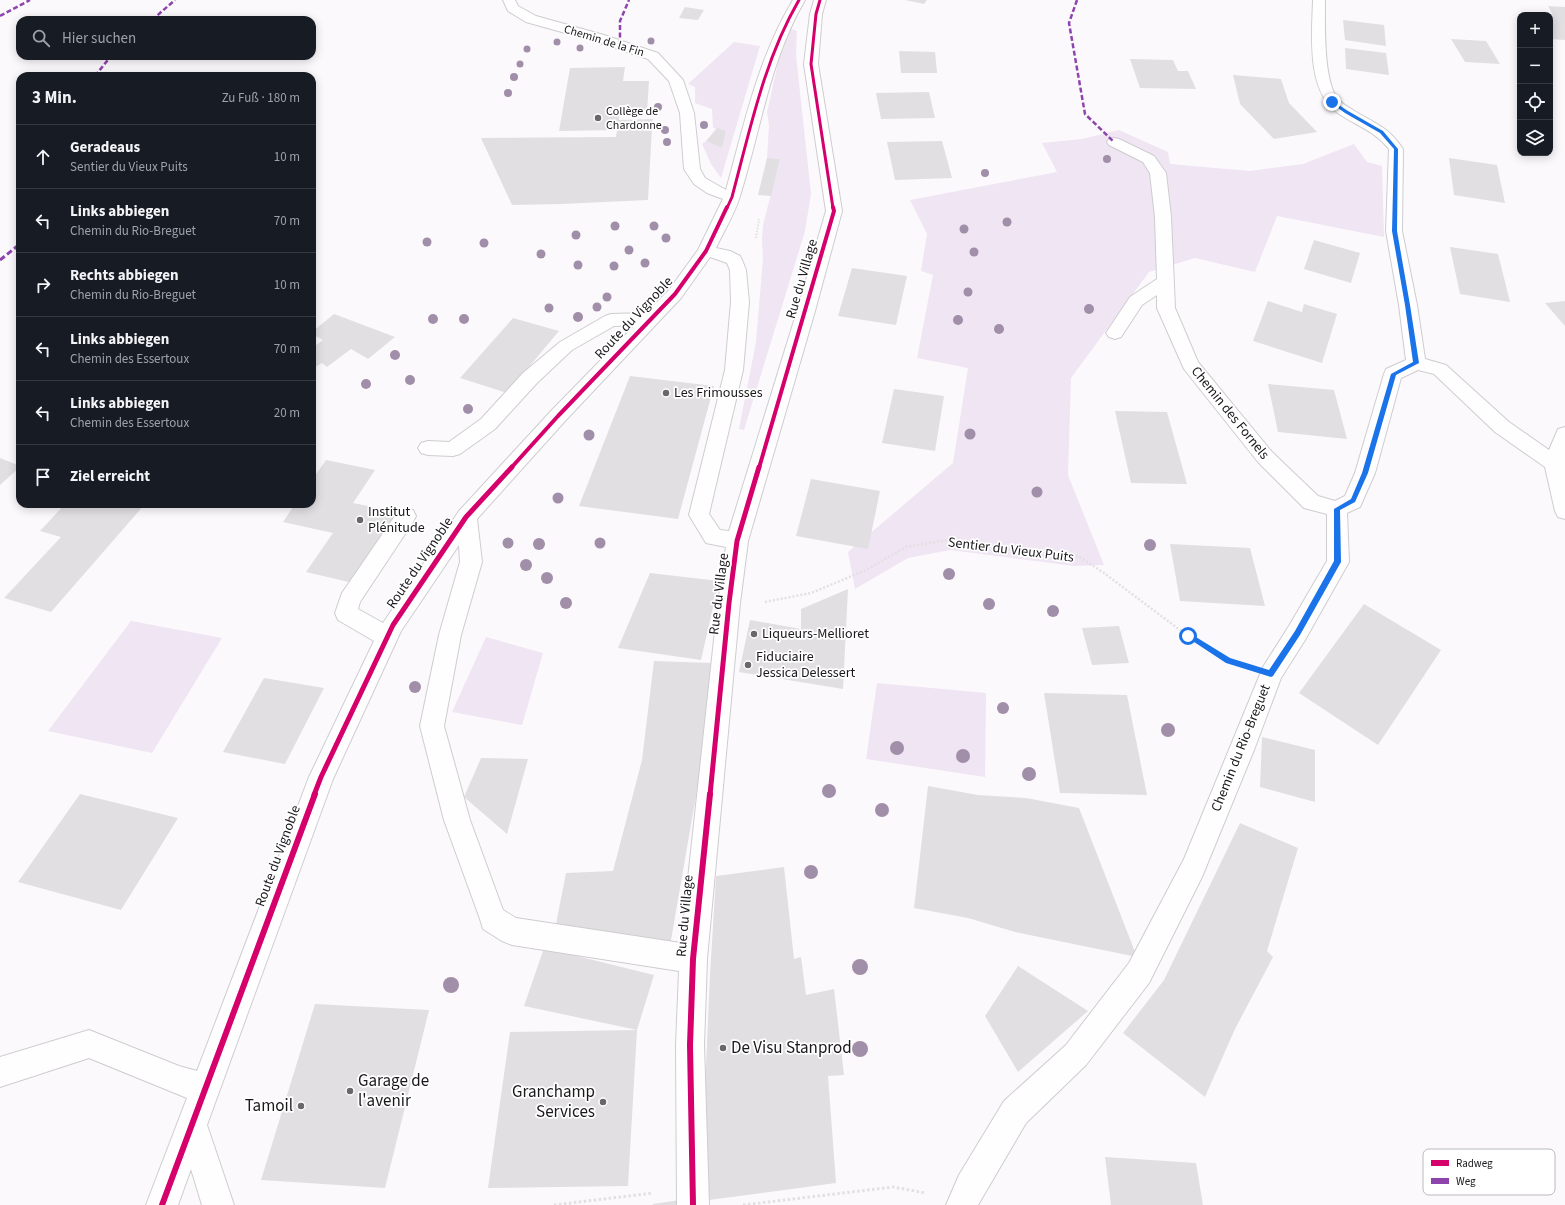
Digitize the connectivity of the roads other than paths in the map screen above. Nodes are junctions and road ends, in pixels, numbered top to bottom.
1 (509, 0) edge
2 (799, 0) edge
3 (820, 0) edge
4 (1319, 0) edge
5 (1114, 142) dead end
6 (732, 197) junction
7 (706, 251) junction
8 (1165, 282) junction
9 (651, 319) junction
10 (1115, 333) dead end
11 (1416, 363) junction
12 (1565, 434) edge
13 (428, 448) dead end
14 (1558, 474) edge
15 (1337, 509) junction
16 (1565, 511) edge
17 (406, 516) dead end
18 (466, 517) junction
19 (737, 541) junction
20 (387, 637) junction
21 (693, 959) junction
22 (0, 1072) edge
23 (206, 1088) junction
24 (192, 1126) junction
25 (693, 1196) edge
26 (963, 1202) edge
27 (162, 1205) edge
28 (218, 1205) edge

1 - 6 street, Chemin de la Fin
2 - 6 street, Route du Vignoble
3 - 19 street, Rue du Village
4 - 11 street
5 - 8 street, Chemin des Fornels
6 - 7 street, Route du Vignoble
7 - 9 street, Route du Vignoble
7 - 19 street
8 - 10 street
8 - 15 street, Chemin des Fornels
9 - 13 street
9 - 18 street, Route du Vignoble
11 - 14 street
11 - 15 street
12 - 14 street
14 - 16 street
15 - 26 street, Chemin du Rio-Breguet
17 - 20 street
18 - 20 street, Route du Vignoble
18 - 21 street
19 - 21 street, Rue du Village
20 - 23 street, Route du Vignoble
21 - 25 street, Rue du Village
22 - 23 street
23 - 24 street, Route du Vignoble
24 - 27 street, Route du Vignoble
24 - 28 street

